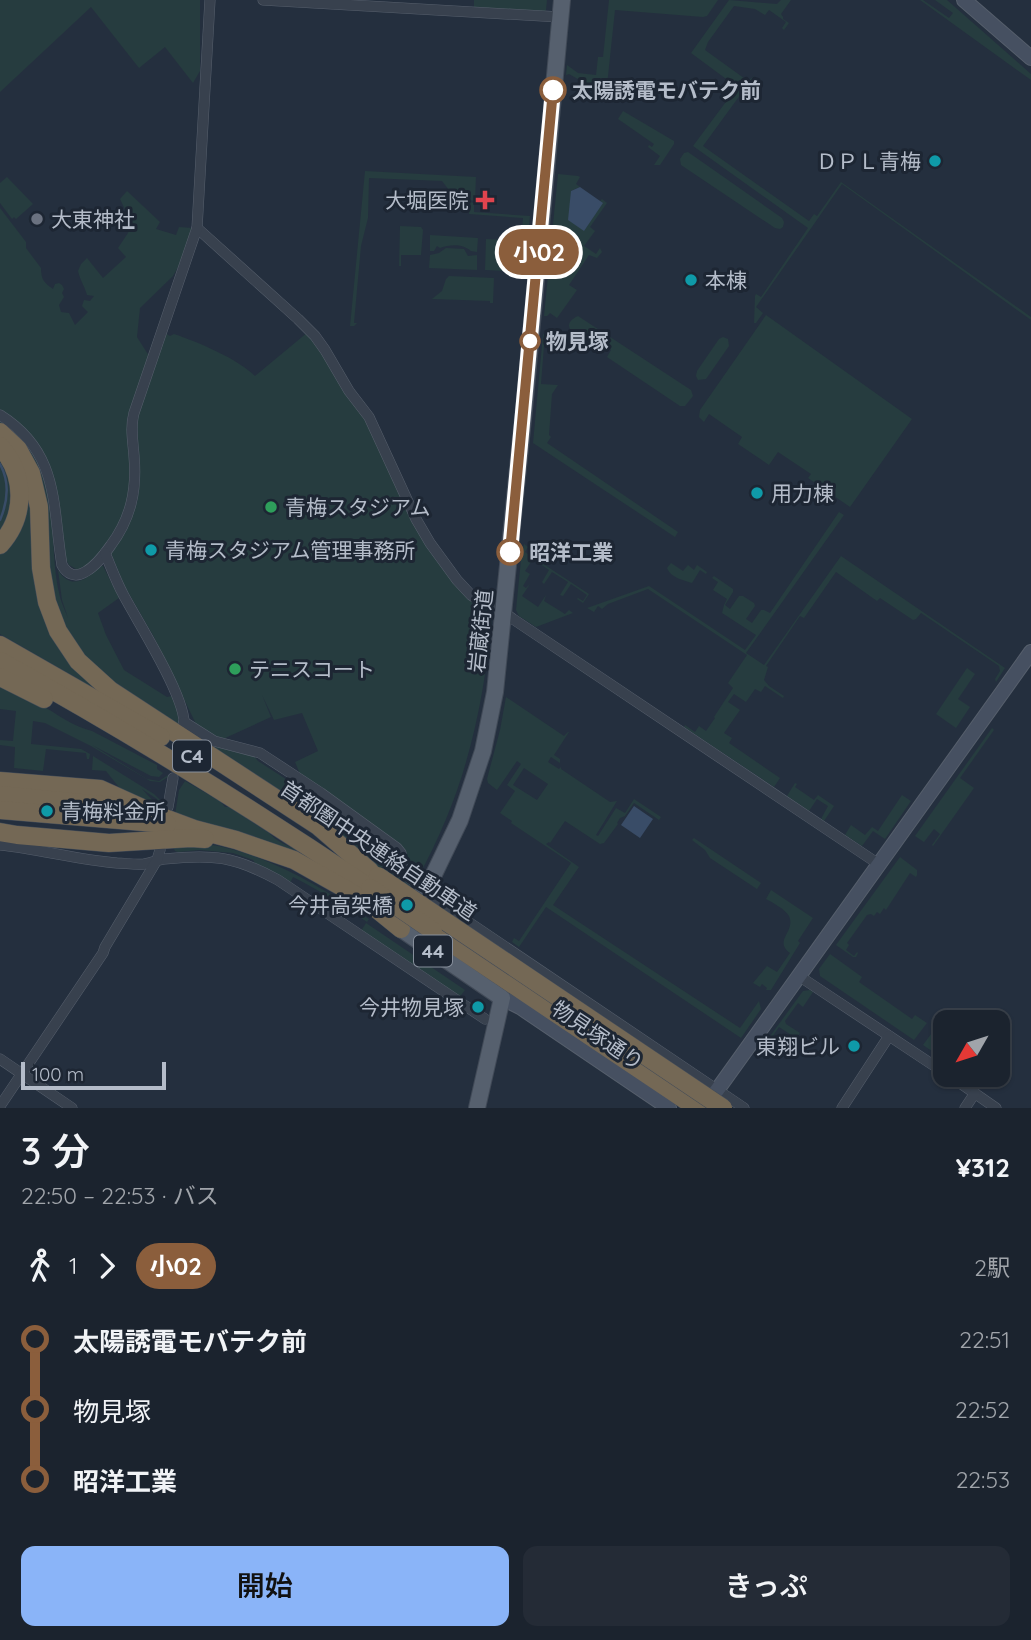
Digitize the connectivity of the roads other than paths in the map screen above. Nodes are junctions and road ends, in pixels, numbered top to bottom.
1 (210, 0) edge
2 (263, 0) edge
3 (562, 0) edge
4 (964, 0) edge
5 (560, 17) junction
6 (1031, 58) edge
7 (197, 228) junction
8 (0, 415) edge
9 (0, 432) edge
10 (0, 446) edge
11 (0, 545) edge
12 (105, 554) junction
13 (504, 612) junction
14 (0, 645) edge
15 (1031, 652) edge
16 (0, 662) edge
17 (0, 677) edge
18 (173, 778) dead end
19 (0, 781) edge
20 (215, 787) junction
21 (0, 789) edge
22 (0, 795) edge
23 (125, 800) junction
24 (0, 803) edge
25 (0, 810) edge
26 (159, 811) junction
27 (0, 818) edge
28 (0, 825) edge
29 (194, 829) junction
30 (0, 832) edge
31 (0, 845) edge
32 (163, 849) junction
33 (880, 865) junction
34 (373, 879) junction
35 (424, 891) junction
36 (401, 929) junction
37 (799, 976) junction
38 (502, 998) junction
39 (485, 1019) dead end
40 (890, 1036) junction
41 (0, 1059) edge
42 (933, 1065) edge
43 (22, 1074) junction
44 (966, 1087) edge
45 (717, 1090) junction
46 (975, 1093) junction
47 (0, 1106) edge
48 (72, 1108) edge
49 (477, 1108) edge
50 (669, 1108) edge
51 (697, 1108) edge
52 (704, 1108) edge
53 (723, 1108) edge
54 (744, 1108) edge
55 (842, 1108) edge
56 (965, 1108) edge
57 (996, 1108) edge

1 - 7 street
2 - 5 street
3 - 5 main road, 岩蔵街道 / 44
4 - 6 street
5 - 13 main road, 岩蔵街道 / 44
7 - 12 street
7 - 13 street
8 - 12 street
9 - 34 highway
10 - 11 highway
12 - 35 street
13 - 33 street
13 - 35 main road, 岩蔵街道 / 44
14 - 34 highway, 首都圏中央連絡自動車道 / C4
15 - 33 street
16 - 20 highway, 首都圏中央連絡自動車道 / C4
17 - 20 highway
18 - 26 street
19 - 23 highway
20 - 34 highway, 首都圏中央連絡自動車道 / C4
21 - 23 highway
22 - 26 highway
23 - 26 highway
24 - 26 highway
25 - 29 highway
26 - 29 highway
27 - 32 highway
28 - 32 highway
29 - 36 highway
30 - 32 highway
31 - 32 street
32 - 36 highway
32 - 39 street
32 - 43 street
33 - 37 street
34 - 51 highway, 首都圏中央連絡自動車道 / C4, bridge
34 - 53 highway, 首都圏中央連絡自動車道 / C4, bridge
35 - 36 main road, 岩蔵街道 / 44
35 - 45 street
36 - 38 main road, 44
37 - 40 street
37 - 45 street
38 - 49 main road
38 - 50 street, 物見塚通り
40 - 42 street
40 - 55 street
41 - 43 street
43 - 47 street
43 - 48 street
44 - 46 street
45 - 52 street
45 - 54 street
46 - 56 street
46 - 57 street

